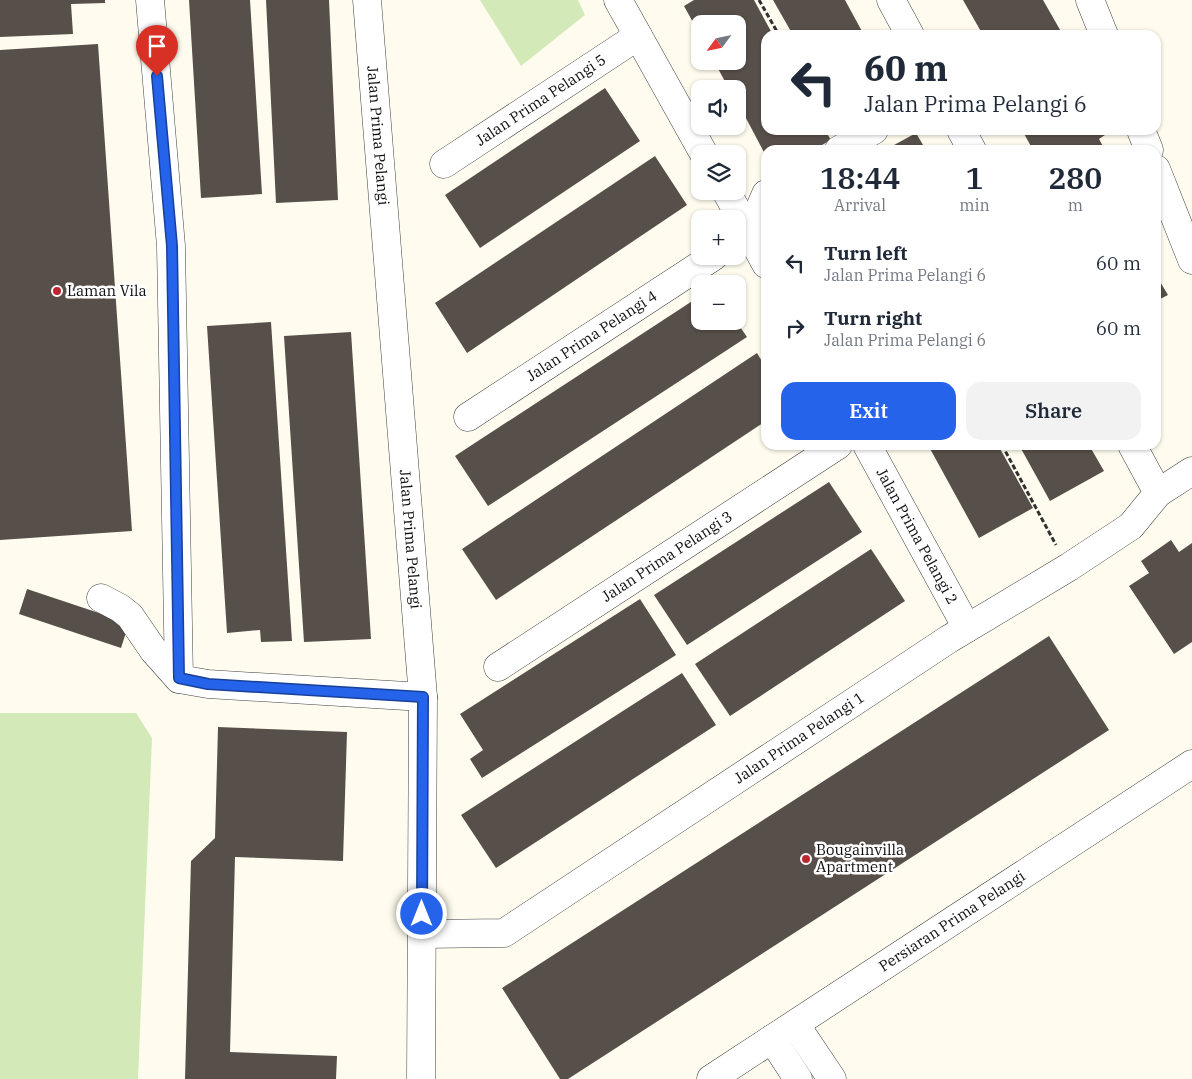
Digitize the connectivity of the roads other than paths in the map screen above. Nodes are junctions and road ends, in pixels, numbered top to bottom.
1 (150, 0) edge
2 (367, 0) edge
3 (618, 0) edge
4 (891, 0) edge
5 (1090, 0) edge
6 (907, 30) edge
7 (1102, 30) edge
8 (638, 36) junction
9 (865, 135) edge
10 (699, 145) edge
11 (847, 145) edge
12 (444, 164) dead end
13 (1161, 182) edge
14 (761, 203) edge
15 (746, 231) edge
16 (746, 241) edge
17 (761, 258) edge
18 (1192, 260) edge
19 (700, 265) edge
20 (468, 417) dead end
21 (830, 450) edge
22 (870, 450) edge
23 (1135, 450) edge
24 (1192, 471) edge
25 (1158, 493) junction
26 (100, 598) dead end
27 (966, 628) junction
28 (498, 667) dead end
29 (179, 678) junction
30 (423, 697) junction
31 (1192, 764) edge
32 (422, 934) junction
33 (795, 1024) junction
34 (772, 1039) junction
35 (421, 1079) edge
36 (711, 1079) edge
37 (798, 1079) edge
38 (832, 1079) edge

1 - 29 street
2 - 30 street, Jalan Prima Pelangi
3 - 8 street
4 - 6 street
5 - 7 street
8 - 10 street
8 - 12 street, Jalan Prima Pelangi 5
9 - 11 street
13 - 18 street
14 - 15 street
16 - 17 street
19 - 20 street, Jalan Prima Pelangi 4
21 - 28 street, Jalan Prima Pelangi 3
22 - 27 street, Jalan Prima Pelangi 2
23 - 25 street
24 - 25 street, Jalan Prima Pelangi 1
25 - 27 street, Jalan Prima Pelangi 1
26 - 29 street
27 - 32 street, Jalan Prima Pelangi 1
29 - 30 street
30 - 32 street, Jalan Prima Pelangi
31 - 33 street, Persiaran Prima Pelangi
32 - 35 street, Jalan Prima Pelangi
33 - 34 street, Persiaran Prima Pelangi
33 - 38 street
34 - 36 street, Persiaran Prima Pelangi
34 - 37 street

